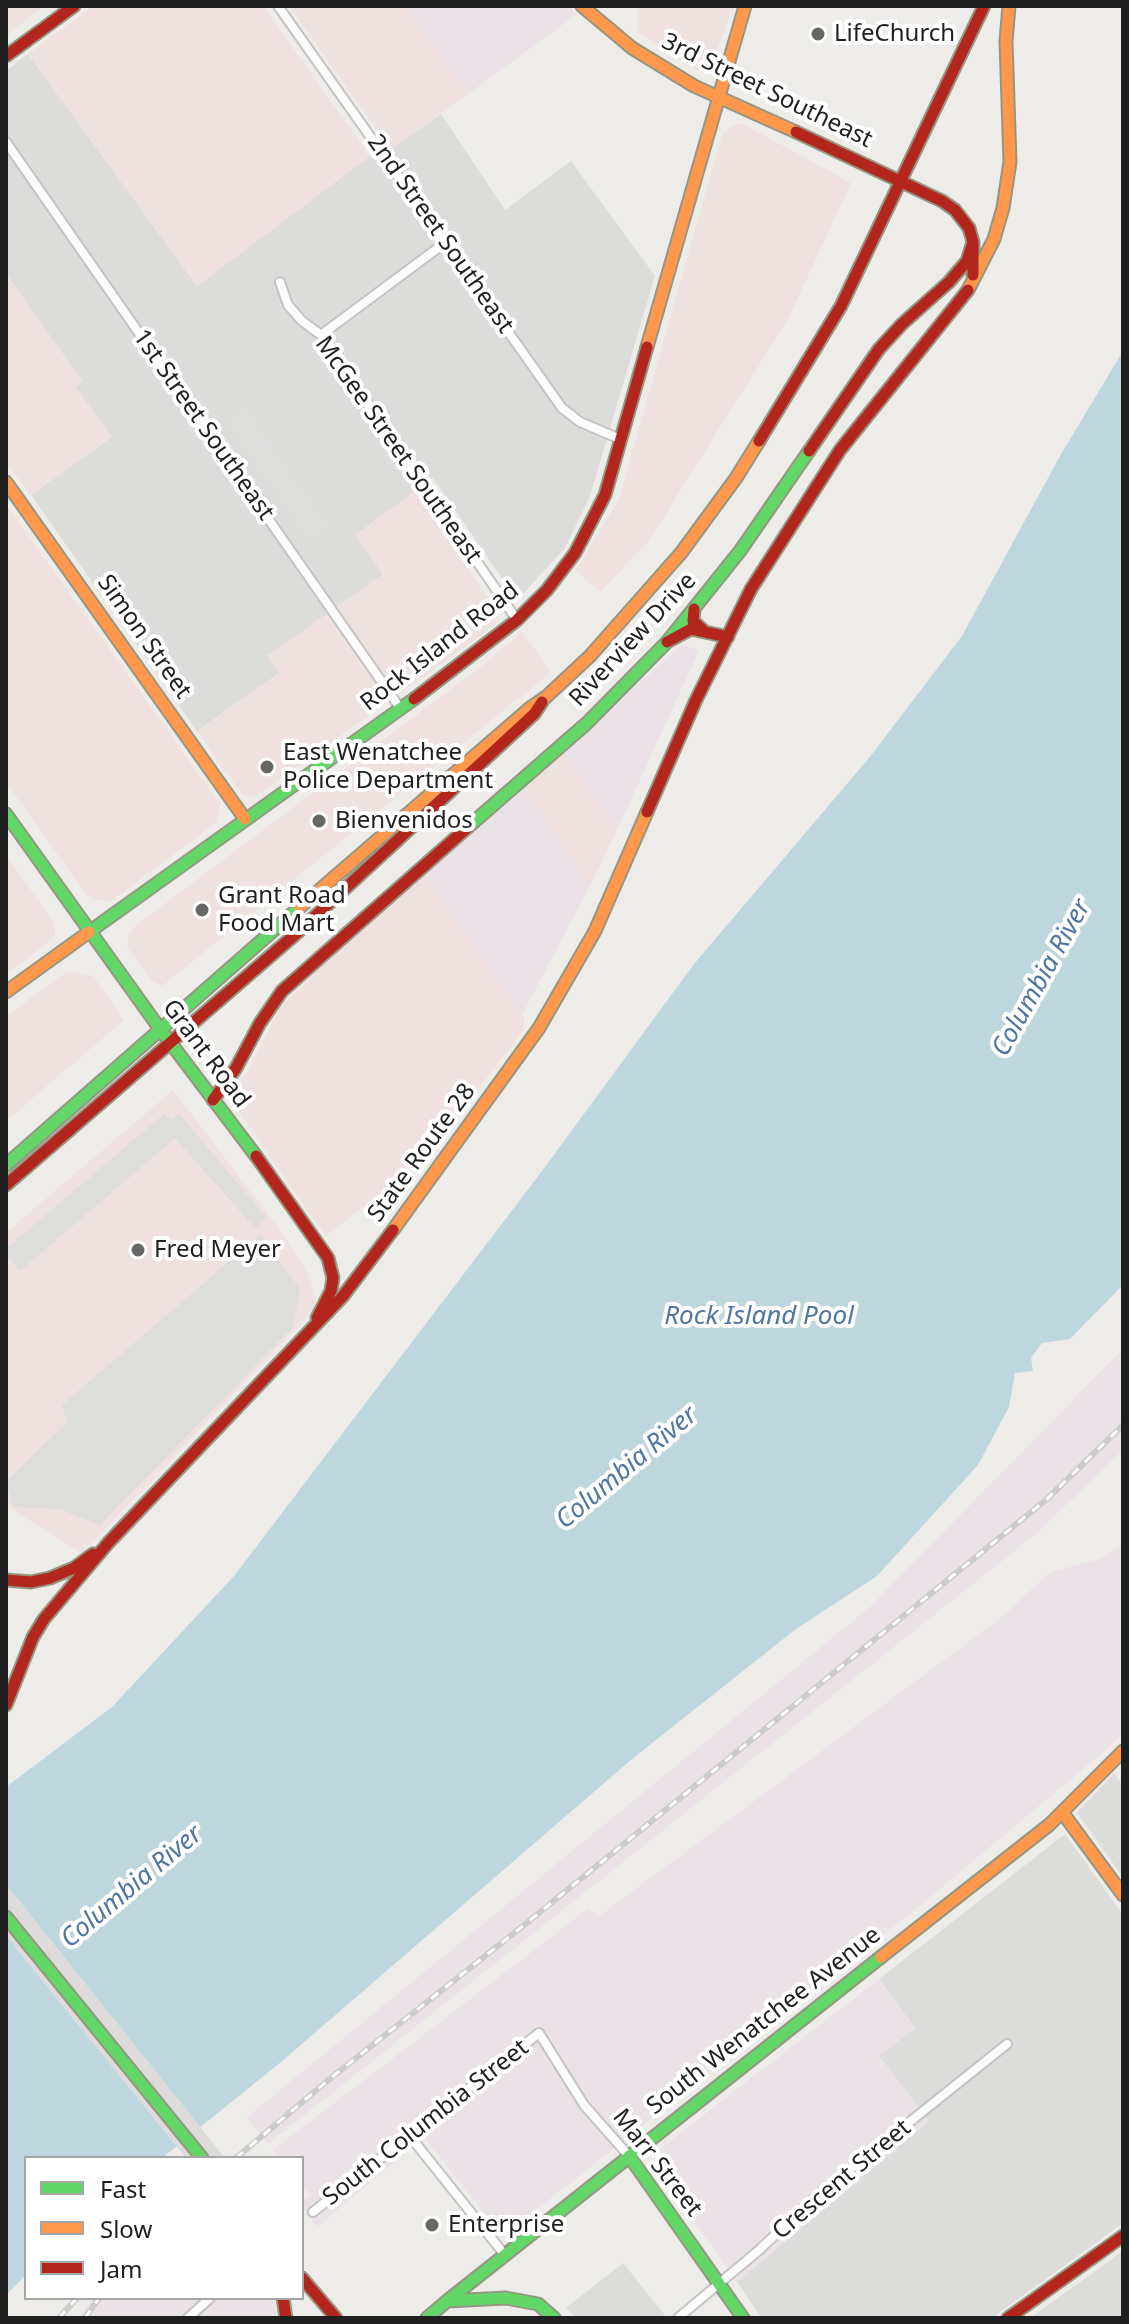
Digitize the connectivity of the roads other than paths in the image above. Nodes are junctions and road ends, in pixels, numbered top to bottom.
1 (74, 6) edge
2 (278, 6) edge
3 (582, 6) edge
4 (745, 6) edge
5 (984, 6) edge
6 (1009, 6) edge
7 (6, 56) edge
8 (718, 98) junction
9 (6, 142) edge
10 (900, 179) junction
11 (446, 242) junction
12 (973, 242) junction
13 (280, 282) dead end
14 (970, 287) junction
15 (321, 335) junction
16 (620, 439) junction
17 (6, 482) edge
18 (694, 609) junction
19 (517, 620) junction
20 (703, 630) junction
21 (728, 637) junction
22 (667, 642) junction
23 (546, 697) junction
24 (400, 708) junction
25 (6, 814) edge
26 (245, 819) junction
27 (89, 932) junction
28 (6, 992) edge
29 (160, 1029) junction
30 (170, 1043) junction
31 (213, 1100) junction
32 (6, 1165) edge
33 (6, 1185) edge
34 (311, 1328) junction
35 (109, 1542) junction
36 (6, 1580) edge
37 (6, 1705) edge
38 (1123, 1751) edge
39 (1062, 1812) junction
40 (1123, 1895) edge
41 (6, 1917) edge
42 (539, 2033) joint
43 (1007, 2044) dead end
44 (409, 2135) junction
45 (200, 2156) edge
46 (629, 2156) junction
47 (313, 2212) dead end
48 (1123, 2236) edge
49 (504, 2254) junction
50 (304, 2280) edge
51 (719, 2284) junction
52 (208, 2300) edge
53 (447, 2301) junction
54 (188, 2318) edge
55 (336, 2318) edge
56 (427, 2318) edge
57 (554, 2318) edge
58 (678, 2318) edge
59 (743, 2318) edge
60 (1008, 2318) edge

1 - 7 main road
2 - 11 street, 2nd Street Southeast
3 - 8 main road, 3rd Street Southeast
4 - 8 main road, Rock Island Road
5 - 10 main road
6 - 14 main road, State Route 28
8 - 10 main road, 3rd Street Southeast
8 - 16 main road, Rock Island Road
9 - 24 street, 1st Street Southeast
10 - 12 main road
10 - 23 main road
11 - 15 street
11 - 16 street, 2nd Street Southeast
12 - 14 main road
12 - 18 main road, Riverview Drive
13 - 15 street, McGee Street Southeast
14 - 21 main road, State Route 28
15 - 19 street, McGee Street Southeast
16 - 19 main road, Rock Island Road
17 - 26 main road, Simon Street
18 - 20 main road
18 - 22 main road, Riverview Drive
19 - 24 main road, Rock Island Road
20 - 21 main road
20 - 22 main road
21 - 34 main road, State Route 28
22 - 31 main road, Riverview Drive
23 - 29 main road
23 - 30 main road
24 - 26 main road, Rock Island Road
25 - 27 main road, Grant Road
26 - 27 main road, Rock Island Road
27 - 28 main road, Rock Island Road
27 - 29 main road, Grant Road
29 - 30 main road, Grant Road
29 - 32 main road
30 - 31 main road, Grant Road
30 - 33 main road
31 - 34 main road, Grant Road
34 - 35 main road, State Route 28
35 - 36 main road
35 - 37 main road, State Route 28
38 - 39 main road, South Wenatchee Avenue
39 - 40 main road
39 - 46 main road, South Wenatchee Avenue
41 - 45 main road
42 - 44 street, South Columbia Street
42 - 46 street, Marr Street
43 - 51 street, Crescent Street
44 - 47 street, South Columbia Street
44 - 49 street
46 - 49 main road, South Wenatchee Avenue
46 - 51 main road, Marr Street
48 - 60 main road
49 - 53 main road, South Wenatchee Avenue
50 - 55 main road
51 - 58 street, Crescent Street
51 - 59 main road, Marr Street
52 - 54 street
53 - 56 main road, South Wenatchee Avenue
53 - 57 main road

